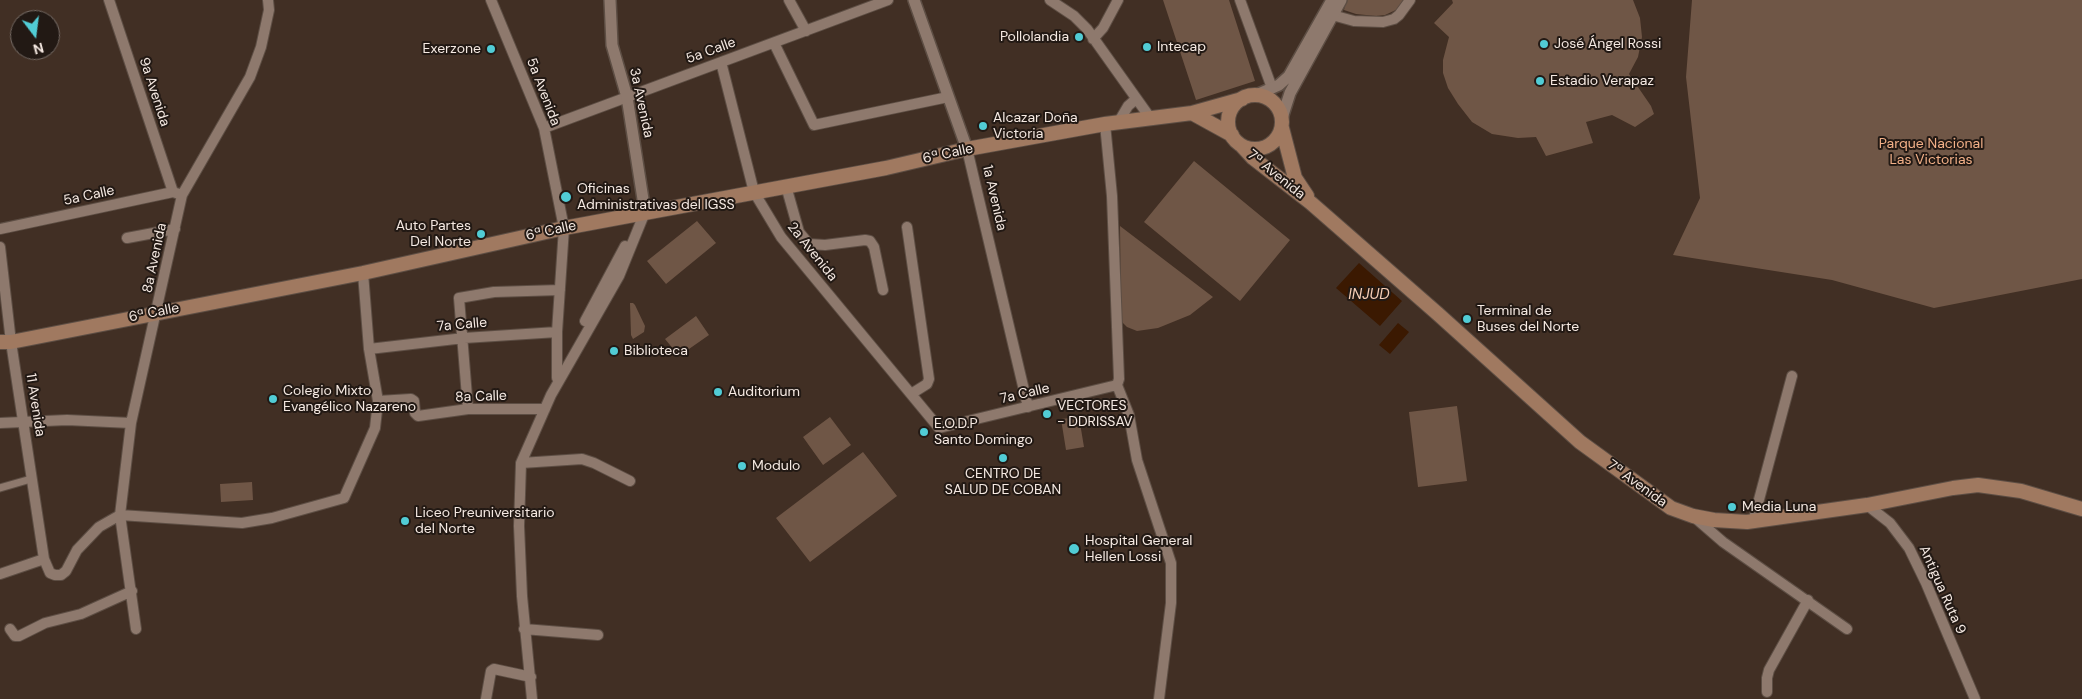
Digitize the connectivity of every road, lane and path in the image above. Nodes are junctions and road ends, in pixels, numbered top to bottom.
1 (109, 0) edge
2 (268, 0) edge
3 (490, 0) edge
4 (610, 0) edge
5 (789, 0) edge
6 (888, 0) edge
7 (914, 0) edge
8 (1050, 0) edge
9 (1118, 0) edge
10 (1240, 0) edge
11 (1332, 0) edge
12 (1340, 0) edge
13 (1410, 0) edge
14 (1329, 14) junction
15 (806, 32) junction
16 (1093, 39) junction
17 (774, 43) junction
18 (721, 62) junction
19 (1272, 88) junction
20 (627, 97) junction
21 (948, 97) junction
22 (1248, 97) junction
23 (1136, 99) junction
24 (1192, 113) junction
25 (1151, 119) junction
26 (1282, 123) junction
27 (1112, 124) junction
28 (544, 128) junction
29 (1232, 135) junction
30 (1242, 146) junction
31 (967, 149) junction
32 (786, 186) junction
33 (754, 192) junction
34 (178, 194) junction
35 (1311, 203) junction
36 (645, 212) junction
37 (907, 226) dead end
38 (564, 228) junction
39 (0, 229) edge
40 (175, 229) junction
41 (127, 238) dead end
42 (0, 247) edge
43 (362, 273) junction
44 (560, 290) junction
45 (882, 290) dead end
46 (157, 312) junction
47 (557, 332) junction
48 (464, 338) junction
49 (6, 342) edge
50 (369, 349) junction
51 (1792, 376) dead end
52 (557, 378) junction
53 (1117, 385) junction
54 (911, 394) junction
55 (552, 395) junction
56 (378, 401) junction
57 (1028, 407) junction
58 (468, 409) junction
59 (545, 409) junction
60 (25, 422) junction
61 (0, 423) edge
62 (131, 423) junction
63 (939, 428) joint
64 (521, 463) junction
65 (31, 479) junction
66 (630, 481) dead end
67 (0, 488) edge
68 (1867, 505) junction
69 (2082, 509) edge
70 (120, 515) junction
71 (1693, 516) junction
72 (1753, 522) junction
73 (45, 563) junction
74 (0, 574) edge
75 (132, 591) junction
76 (1808, 600) junction
77 (1847, 628) dead end
78 (10, 629) dead end
79 (136, 629) dead end
80 (524, 629) junction
81 (598, 635) dead end
82 (530, 677) junction
83 (1767, 692) dead end
84 (486, 699) edge
85 (532, 699) edge
86 (1159, 699) edge
87 (1975, 699) edge

1 - 34 street, 9a Avenida
2 - 34 street, 8a Avenida
3 - 28 street, 5a Avenida
4 - 20 street, 3a Avenida
5 - 15 street
6 - 15 street, 5a Calle
7 - 21 street, 1a Avenida
8 - 16 street
9 - 16 street
10 - 19 street
11 - 14 street
12 - 14 street
13 - 14 street
14 - 19 street
14 - 26 street
15 - 17 street, 5a Calle
16 - 23 street
17 - 18 street, 5a Calle
17 - 21 street
18 - 20 street, 5a Calle
18 - 33 street, 2a Avenida
19 - 22 street
20 - 28 street, 5a Calle
20 - 36 street, 3a Avenida
21 - 31 street, 1a Avenida
22 - 24 main road, 6ª Calle
22 - 26 main road
22 - 29 main road
23 - 25 street
23 - 27 street
24 - 25 main road, 6ª Calle
24 - 29 main road
25 - 27 main road, 6ª Calle
26 - 30 main road
26 - 35 main road, 7ª Avenida
27 - 31 main road, 6ª Calle
27 - 53 street
28 - 38 street, 5a Avenida
29 - 30 main road
30 - 35 main road, 7ª Avenida
31 - 32 main road, 6ª Calle
31 - 57 street, 1a Avenida
32 - 33 main road, 6ª Calle
32 - 45 street
33 - 36 main road, 6ª Calle
33 - 54 street, 2a Avenida
34 - 39 street, 5a Calle
34 - 40 street, 8a Avenida
35 - 71 main road, 7ª Avenida
36 - 38 main road, 6ª Calle
36 - 52 street
36 - 55 street
37 - 54 street
38 - 43 main road, 6ª Calle
38 - 44 street, 5a Avenida
40 - 41 street
40 - 46 street, 8a Avenida
42 - 49 street, 11 Avenida
43 - 46 main road, 6ª Calle
43 - 50 street
44 - 47 street, 5a Avenida
44 - 48 street
46 - 49 main road, 6ª Calle
46 - 62 street, 8a Avenida
47 - 48 street, 7a Calle
47 - 52 street, 5a Avenida
48 - 50 street, 7a Calle
48 - 58 street
49 - 60 street, 11 Avenida
50 - 56 street
51 - 72 street
52 - 55 street
53 - 57 street, 7a Calle
53 - 86 street
54 - 63 street, 2a Avenida
55 - 59 street
56 - 58 street, 8a Calle
56 - 70 street
57 - 63 street, 7a Calle
58 - 59 street, 8a Calle
59 - 64 street
60 - 61 street
60 - 62 street
60 - 65 street, 11 Avenida
62 - 70 street, 8a Avenida
64 - 66 street
64 - 80 street
65 - 67 street
65 - 73 street, 11 Avenida
68 - 69 main road, 7ª Avenida
68 - 72 main road, 7ª Avenida
68 - 87 street, Antigua Ruta 9
70 - 73 street
70 - 75 street, 8a Avenida
71 - 72 main road, 7ª Avenida
71 - 76 street
73 - 74 street
75 - 78 street
75 - 79 street, 8a Avenida
76 - 77 street
76 - 83 street
80 - 81 street
80 - 82 street
82 - 84 street
82 - 85 street

